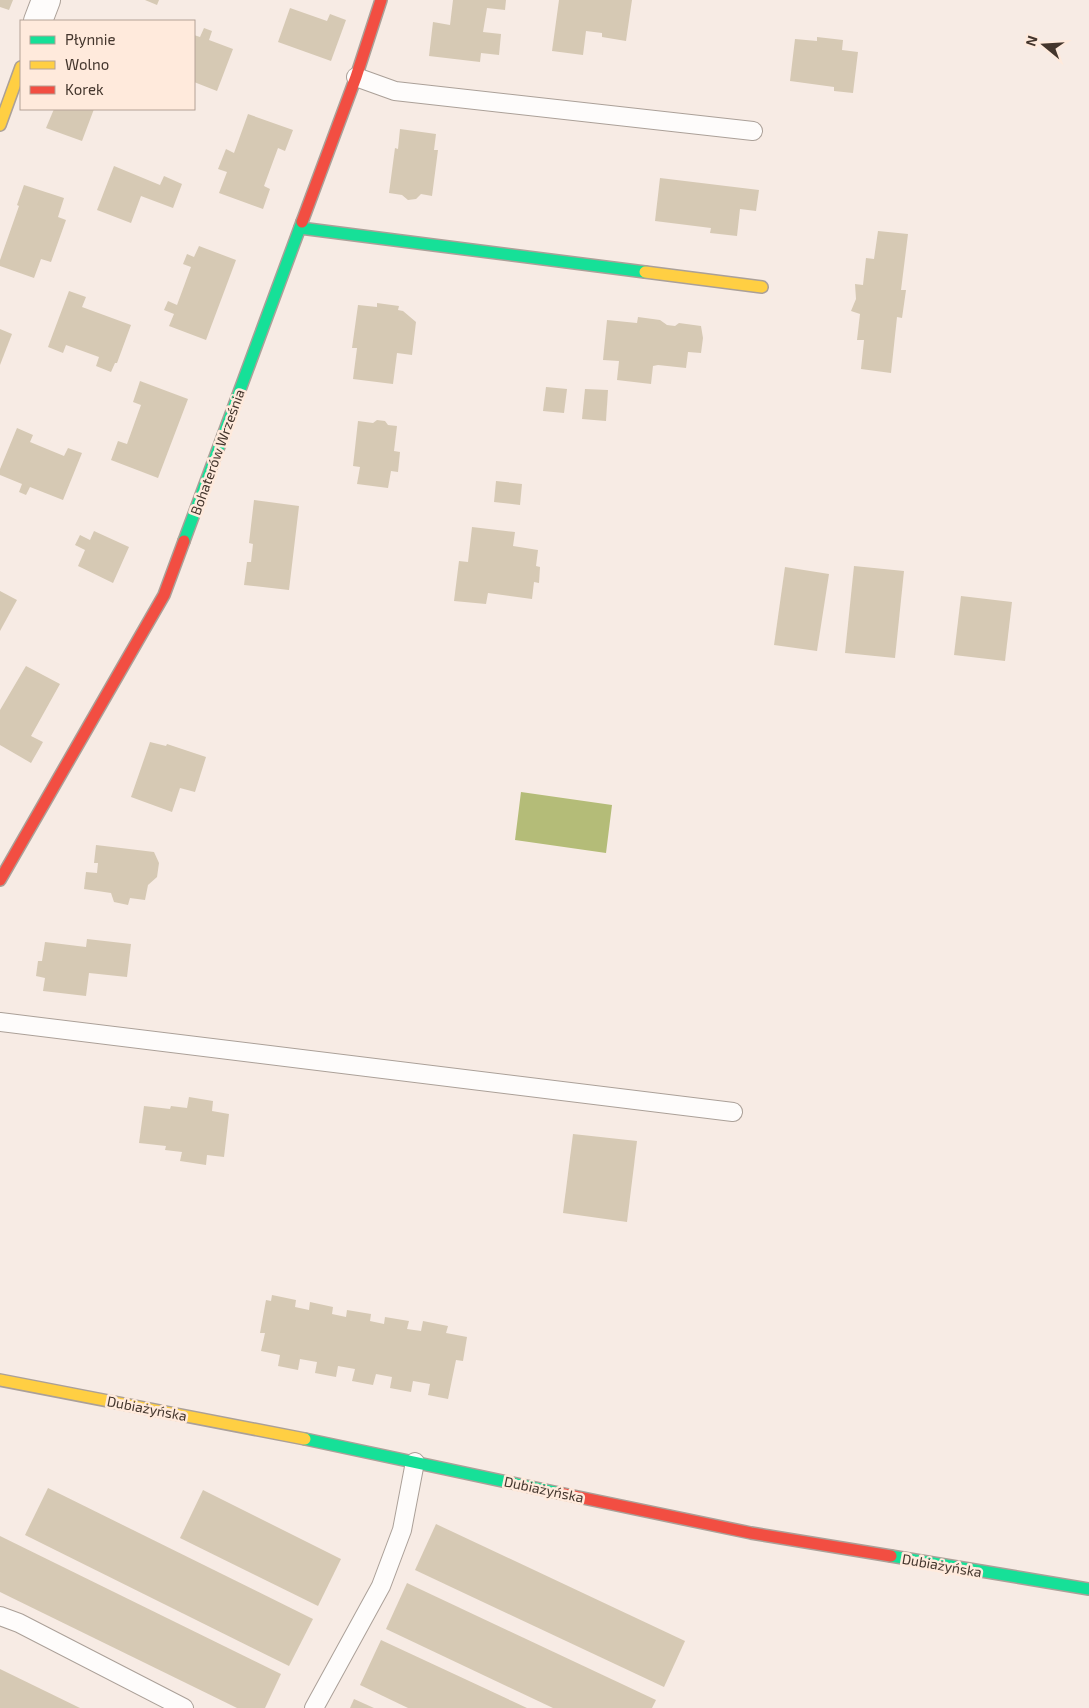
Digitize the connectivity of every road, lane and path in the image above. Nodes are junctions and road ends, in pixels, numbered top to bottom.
1 (46, 0) edge
2 (382, 0) edge
3 (38, 20) edge
4 (20, 70) edge
5 (356, 77) junction
6 (0, 124) edge
7 (753, 131) dead end
8 (300, 228) junction
9 (762, 287) dead end
10 (0, 880) edge
11 (0, 1022) edge
12 (733, 1112) dead end
13 (0, 1380) edge
14 (415, 1462) junction
15 (1089, 1589) edge
16 (0, 1616) edge
17 (184, 1708) edge
18 (314, 1708) edge

1 - 3 street
2 - 5 street, Bohaterów Września
4 - 6 street
5 - 7 lane
5 - 8 street, Bohaterów Września
8 - 9 street
8 - 10 street, Bohaterów Września
11 - 12 lane
13 - 14 street, Dubiażyńska
14 - 15 street, Dubiażyńska
14 - 18 lane
16 - 17 lane

